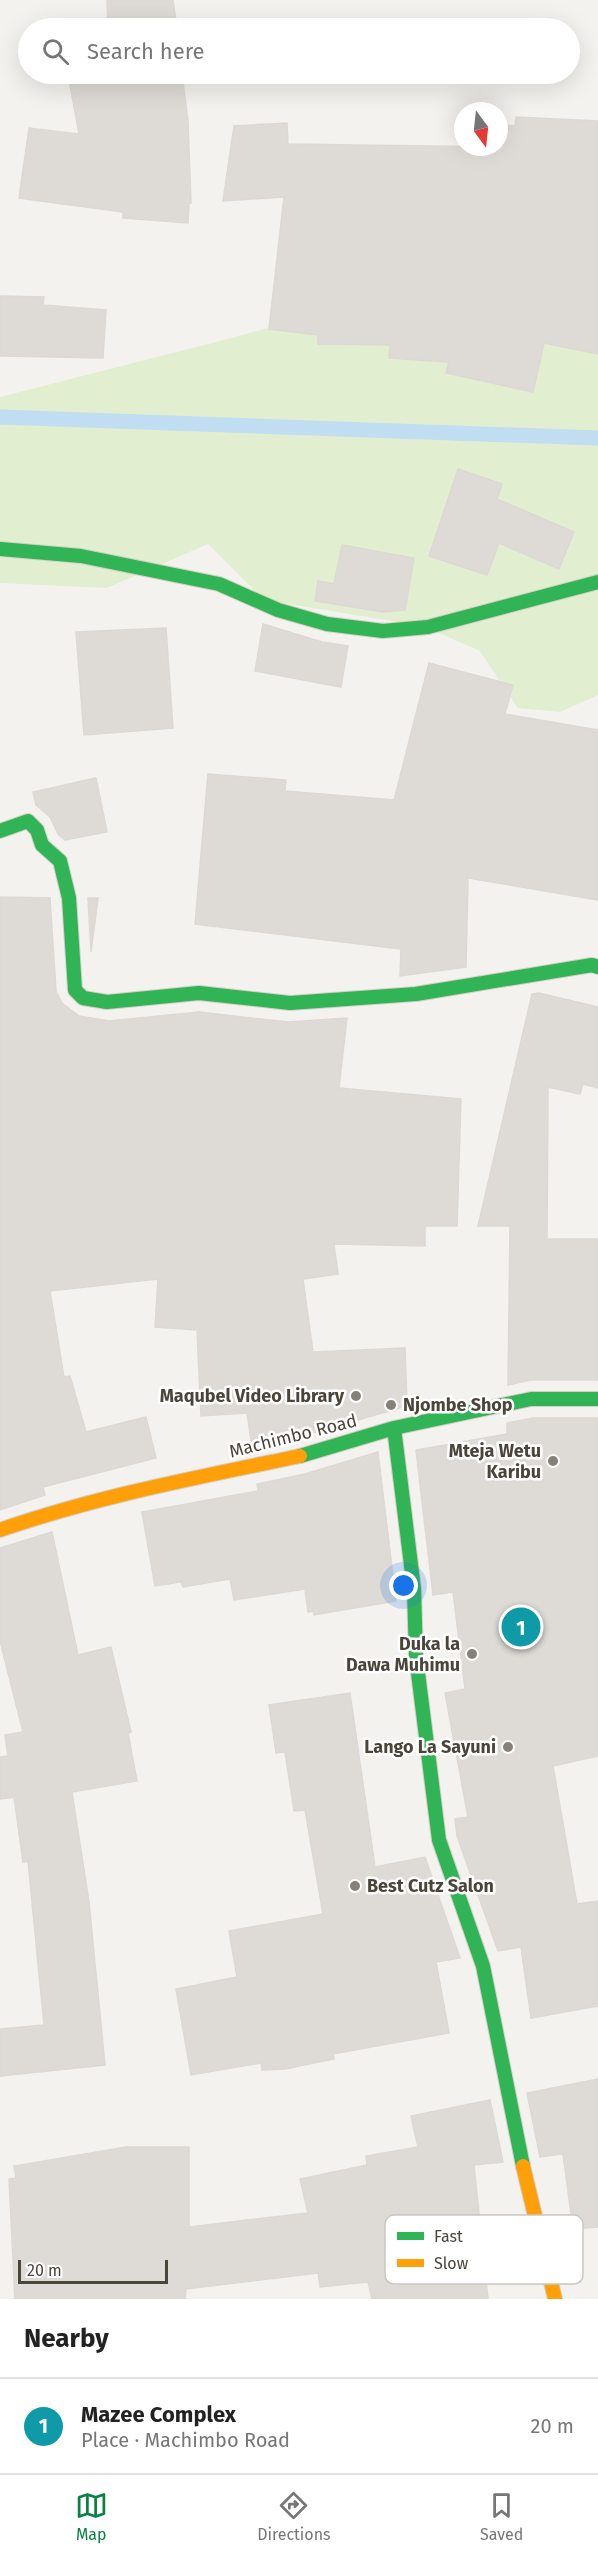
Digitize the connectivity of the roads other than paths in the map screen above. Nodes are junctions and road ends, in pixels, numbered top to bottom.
1 (0, 549) edge
2 (598, 582) edge
3 (0, 831) edge
4 (598, 966) edge
5 (598, 1399) edge
6 (394, 1428) junction
7 (0, 1530) edge
8 (535, 2215) edge
9 (551, 2284) edge
10 (555, 2299) edge

1 - 2 street
3 - 4 street
5 - 6 street, Machimbo Road
6 - 7 street, Machimbo Road
6 - 8 street
9 - 10 street

